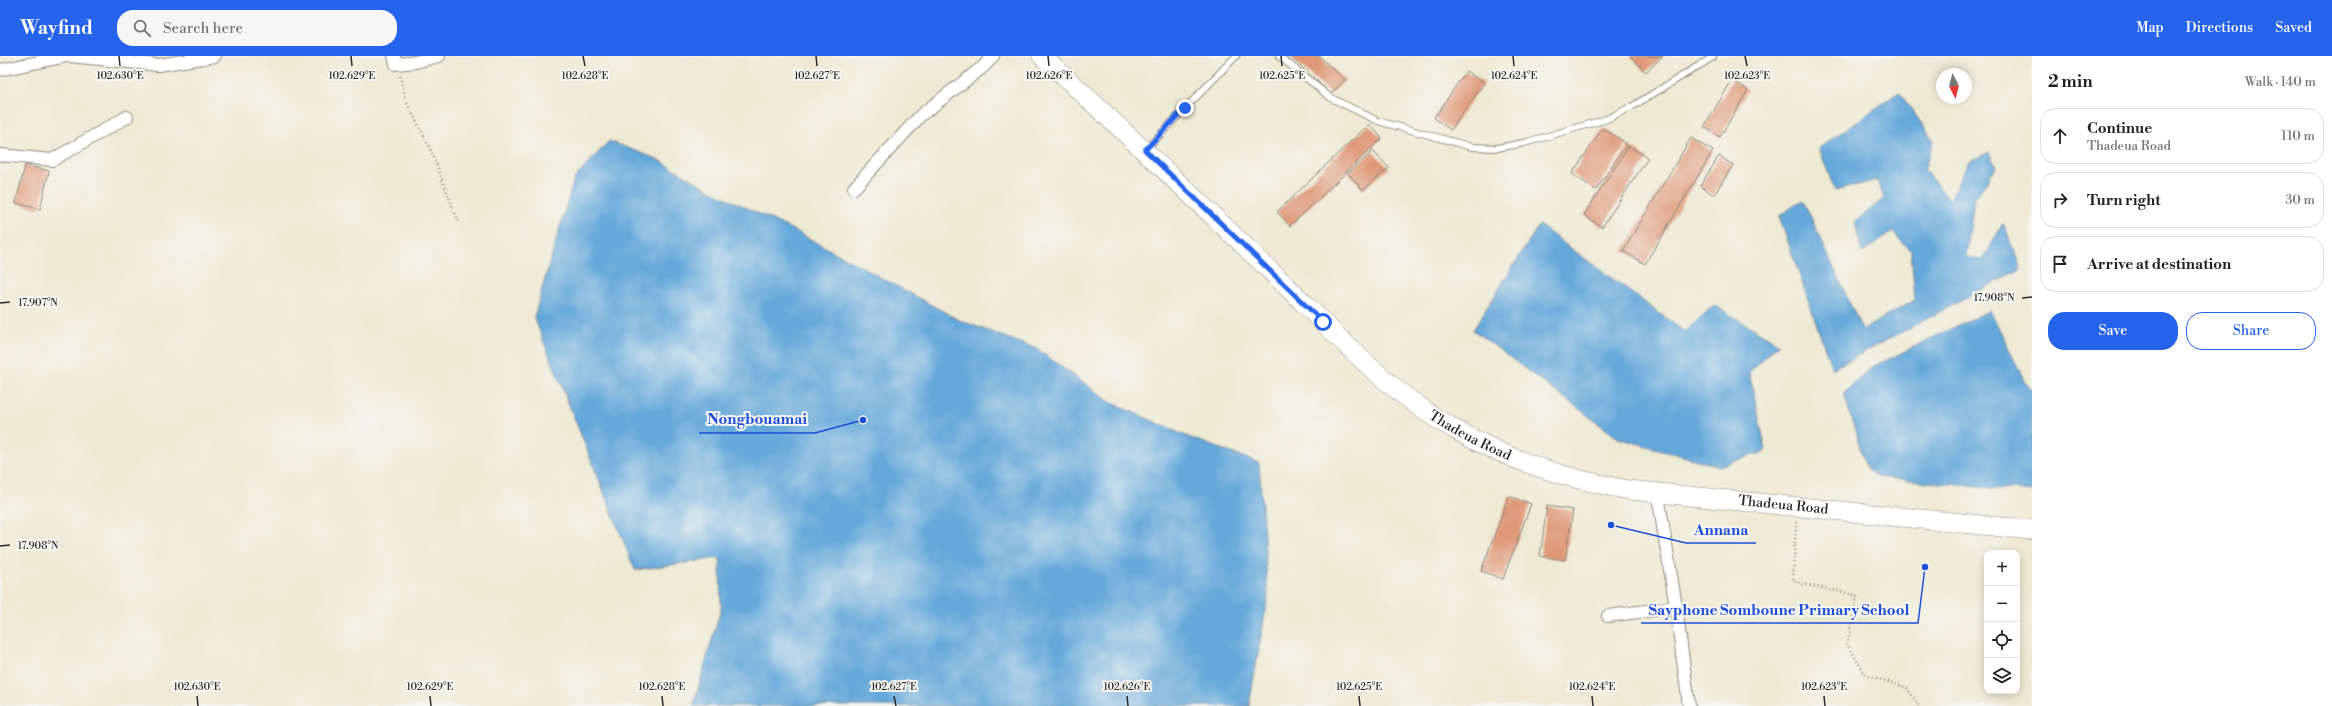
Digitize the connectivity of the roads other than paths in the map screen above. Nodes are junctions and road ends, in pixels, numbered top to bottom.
1 (67, 56) edge
2 (70, 56) edge
3 (215, 56) edge
4 (439, 56) edge
5 (993, 56) edge
6 (1042, 56) edge
7 (1236, 56) edge
8 (1279, 56) edge
9 (1713, 57) dead end
10 (395, 60) edge
11 (0, 70) edge
12 (127, 117) dead end
13 (1145, 150) junction
14 (0, 155) edge
15 (854, 188) dead end
16 (1658, 495) junction
17 (2032, 530) edge
18 (1676, 608) junction
19 (1608, 616) dead end
20 (1689, 706) edge

1 - 11 street
2 - 3 street
4 - 10 street
5 - 15 street
6 - 13 main road, Thadeua Road
7 - 13 lane
8 - 9 lane
12 - 14 street
13 - 16 main road, Thadeua Road
16 - 17 main road, Thadeua Road
16 - 18 street
18 - 19 street
18 - 20 street

